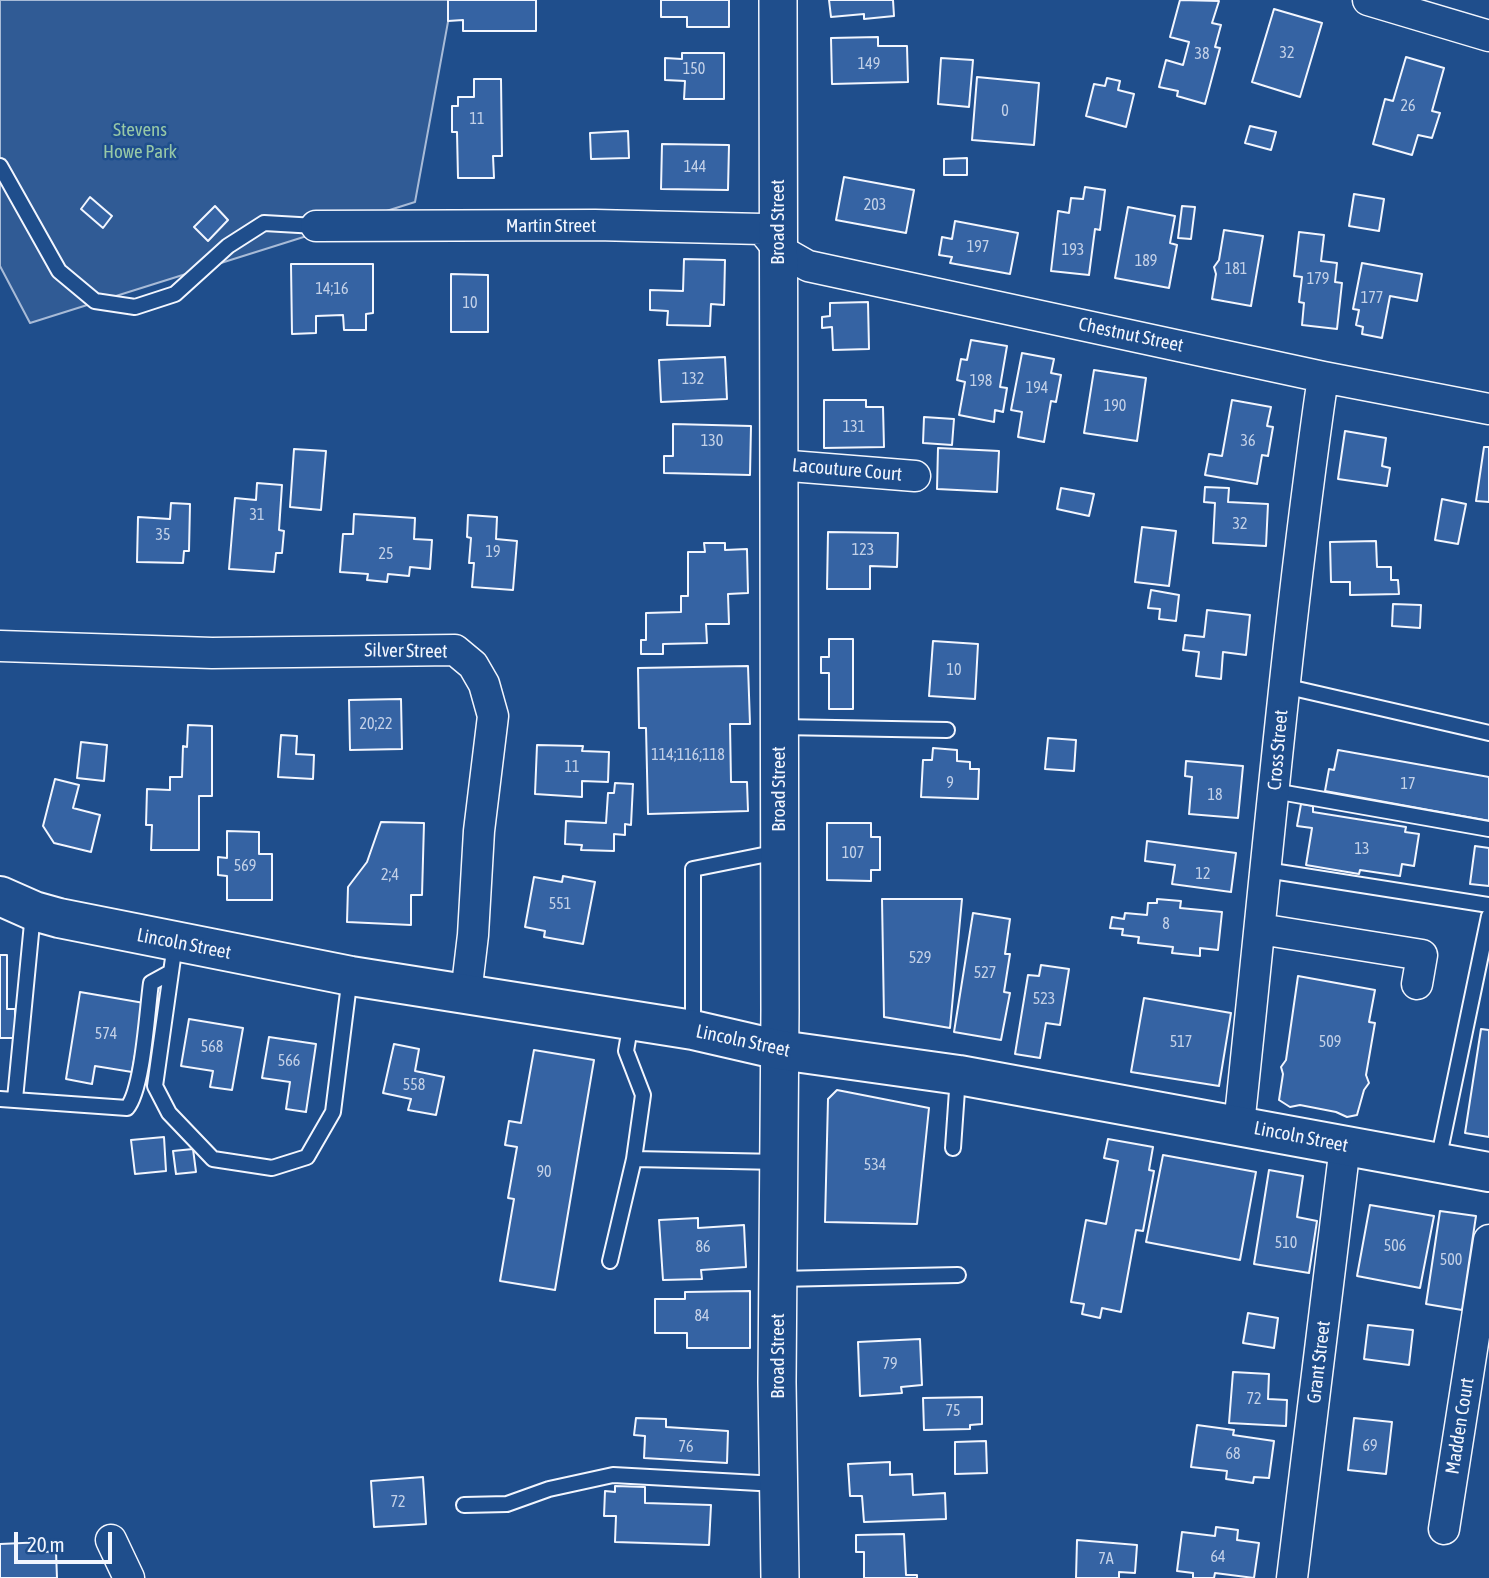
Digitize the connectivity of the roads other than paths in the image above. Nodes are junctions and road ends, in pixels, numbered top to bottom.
1 (778, 0) edge
2 (1367, 0) edge
3 (1489, 36) edge
4 (0, 166) edge
5 (316, 226) joint
6 (778, 248) junction
7 (1323, 377) junction
8 (1489, 409) edge
9 (778, 464) junction
10 (915, 476) dead end
11 (0, 646) edge
12 (1284, 686) junction
13 (779, 727) junction
14 (947, 730) dead end
15 (1489, 733) edge
16 (1274, 791) junction
17 (1489, 829) edge
18 (779, 852) junction
19 (1266, 870) junction
20 (17, 904) edge
21 (1489, 905) edge
22 (1489, 916) edge
23 (1260, 929) junction
24 (173, 957) junction
25 (351, 976) junction
26 (1418, 984) dead end
27 (466, 994) junction
28 (631, 1021) junction
29 (693, 1030) junction
30 (780, 1050) junction
31 (958, 1075) junction
32 (0, 1099) edge
33 (15, 1099) junction
34 (1240, 1125) junction
35 (1345, 1146) junction
36 (953, 1148) dead end
37 (634, 1159) junction
38 (779, 1162) junction
39 (1438, 1162) junction
40 (1489, 1172) edge
41 (1489, 1241) edge
42 (610, 1261) dead end
43 (958, 1275) dead end
44 (778, 1279) junction
45 (779, 1484) junction
46 (464, 1505) dead end
47 (1444, 1529) dead end
48 (111, 1540) dead end
49 (129, 1578) edge
50 (780, 1578) edge
51 (1293, 1578) edge

1 - 6 street, Broad Street
2 - 3 street
4 - 5 lane
5 - 6 street, Martin Street
6 - 7 street, Chestnut Street
6 - 9 street, Broad Street
7 - 8 street, Chestnut Street
7 - 12 street, Cross Street
9 - 10 street, Lacouture Court
9 - 13 street, Broad Street
11 - 27 street, Silver Street
12 - 15 lane
12 - 16 street, Cross Street
13 - 14 lane
13 - 18 street, Broad Street
16 - 17 lane
16 - 19 street, Cross Street
18 - 29 lane
18 - 30 street, Broad Street
19 - 21 lane
19 - 23 street, Cross Street
20 - 24 main road, Lincoln Street
20 - 33 lane
22 - 39 lane
23 - 26 street
23 - 34 street, Cross Street
24 - 25 main road, Lincoln Street
24 - 25 lane
24 - 33 lane
25 - 27 main road, Lincoln Street
27 - 28 main road, Lincoln Street
28 - 29 main road, Lincoln Street
28 - 37 lane
29 - 30 main road, Lincoln Street
30 - 31 main road, Lincoln Street
30 - 38 street, Broad Street
31 - 34 main road, Lincoln Street
31 - 36 lane
32 - 33 lane
34 - 35 main road, Lincoln Street
35 - 39 main road, Lincoln Street
35 - 51 street, Grant Street
37 - 38 lane
37 - 42 lane
38 - 44 street, Broad Street
39 - 40 main road, Lincoln Street
41 - 47 street, Madden Court
43 - 44 lane
44 - 45 street, Broad Street
45 - 46 lane
45 - 50 street, Broad Street
48 - 49 street

